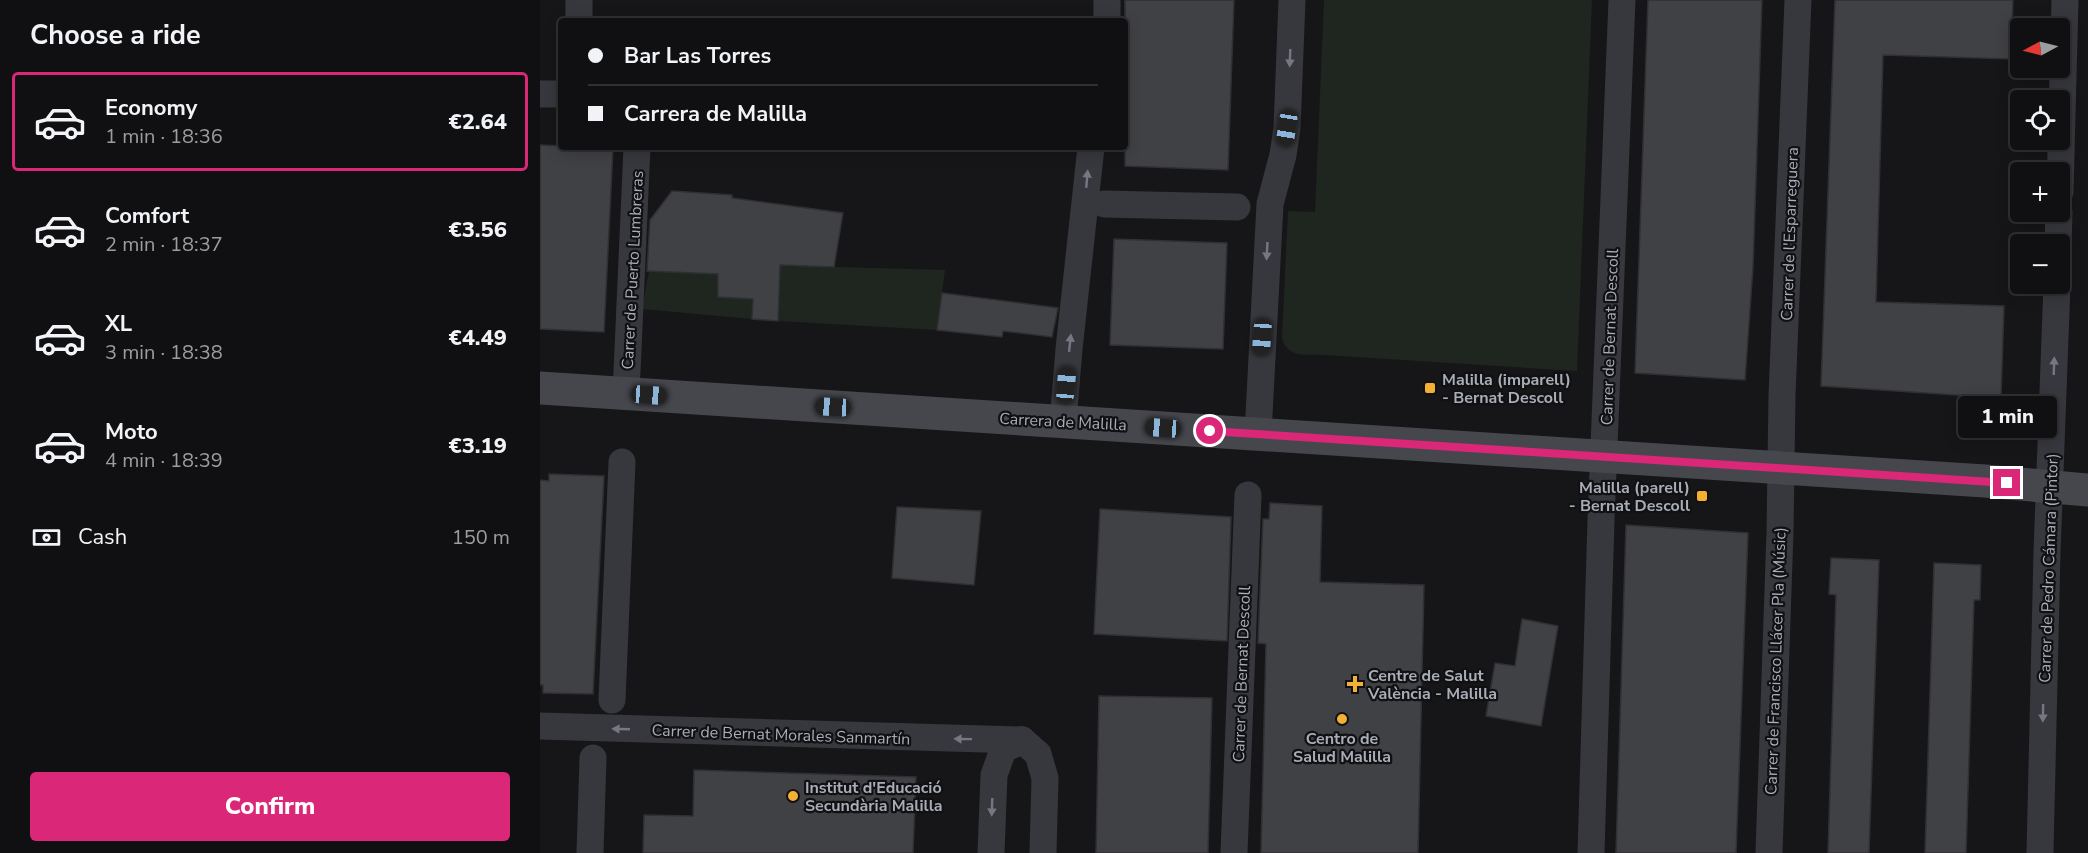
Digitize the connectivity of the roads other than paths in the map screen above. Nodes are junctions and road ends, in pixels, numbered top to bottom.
1 (579, 0) edge
2 (1107, 0) edge
3 (1292, 0) edge
4 (1622, 0) edge
5 (1798, 0) edge
6 (2065, 0) edge
7 (579, 18) edge
8 (1107, 18) edge
9 (540, 94) edge
10 (558, 94) edge
11 (638, 150) edge
12 (1091, 150) edge
13 (2061, 162) edge
14 (1237, 207) dead end
15 (1094, 208) junction
16 (2057, 294) edge
17 (540, 388) edge
18 (626, 394) junction
19 (1063, 422) junction
20 (1258, 434) junction
21 (1605, 456) junction
22 (622, 462) dead end
23 (1782, 468) junction
24 (2049, 487) junction
25 (2088, 490) edge
26 (1248, 495) dead end
27 (612, 700) dead end
28 (540, 726) edge
29 (1022, 740) junction
30 (593, 759) dead end
31 (590, 853) edge
32 (991, 853) edge
33 (1043, 853) edge
34 (1234, 853) edge
35 (1591, 853) edge
36 (1769, 853) edge
37 (2040, 853) edge

1 - 7 street
2 - 8 street
3 -> 20 street
4 - 21 street, Carrer de Bernat Descoll
5 - 23 street, Carrer de l'Esparreguera
6 - 13 street
9 - 10 street
11 - 18 street, Carrer de Puerto Lumbreras
15 -> 12 street
14 - 15 street
19 -> 15 street
24 -> 16 street, Carrer de Pedro Cámara (Pintor)
17 - 18 street, Carrera de Malilla
18 - 19 street, Carrera de Malilla
19 - 20 street, Carrera de Malilla
20 - 21 street, Carrera de Malilla
21 - 23 street, Carrera de Malilla
21 - 35 street, Carrer de Bernat Descoll
22 - 27 street
23 - 24 street, Carrera de Malilla
23 - 36 street, Carrer de Francisco Llácer Pla (Músic)
24 - 25 street, Carrera de Malilla
24 -> 37 street, Carrer de Pedro Cámara (Pintor)
26 - 34 street, Carrer de Bernat Descoll
29 -> 28 street, Carrer de Bernat Morales Sanmartín
29 -> 32 street
29 - 33 street
30 - 31 street

